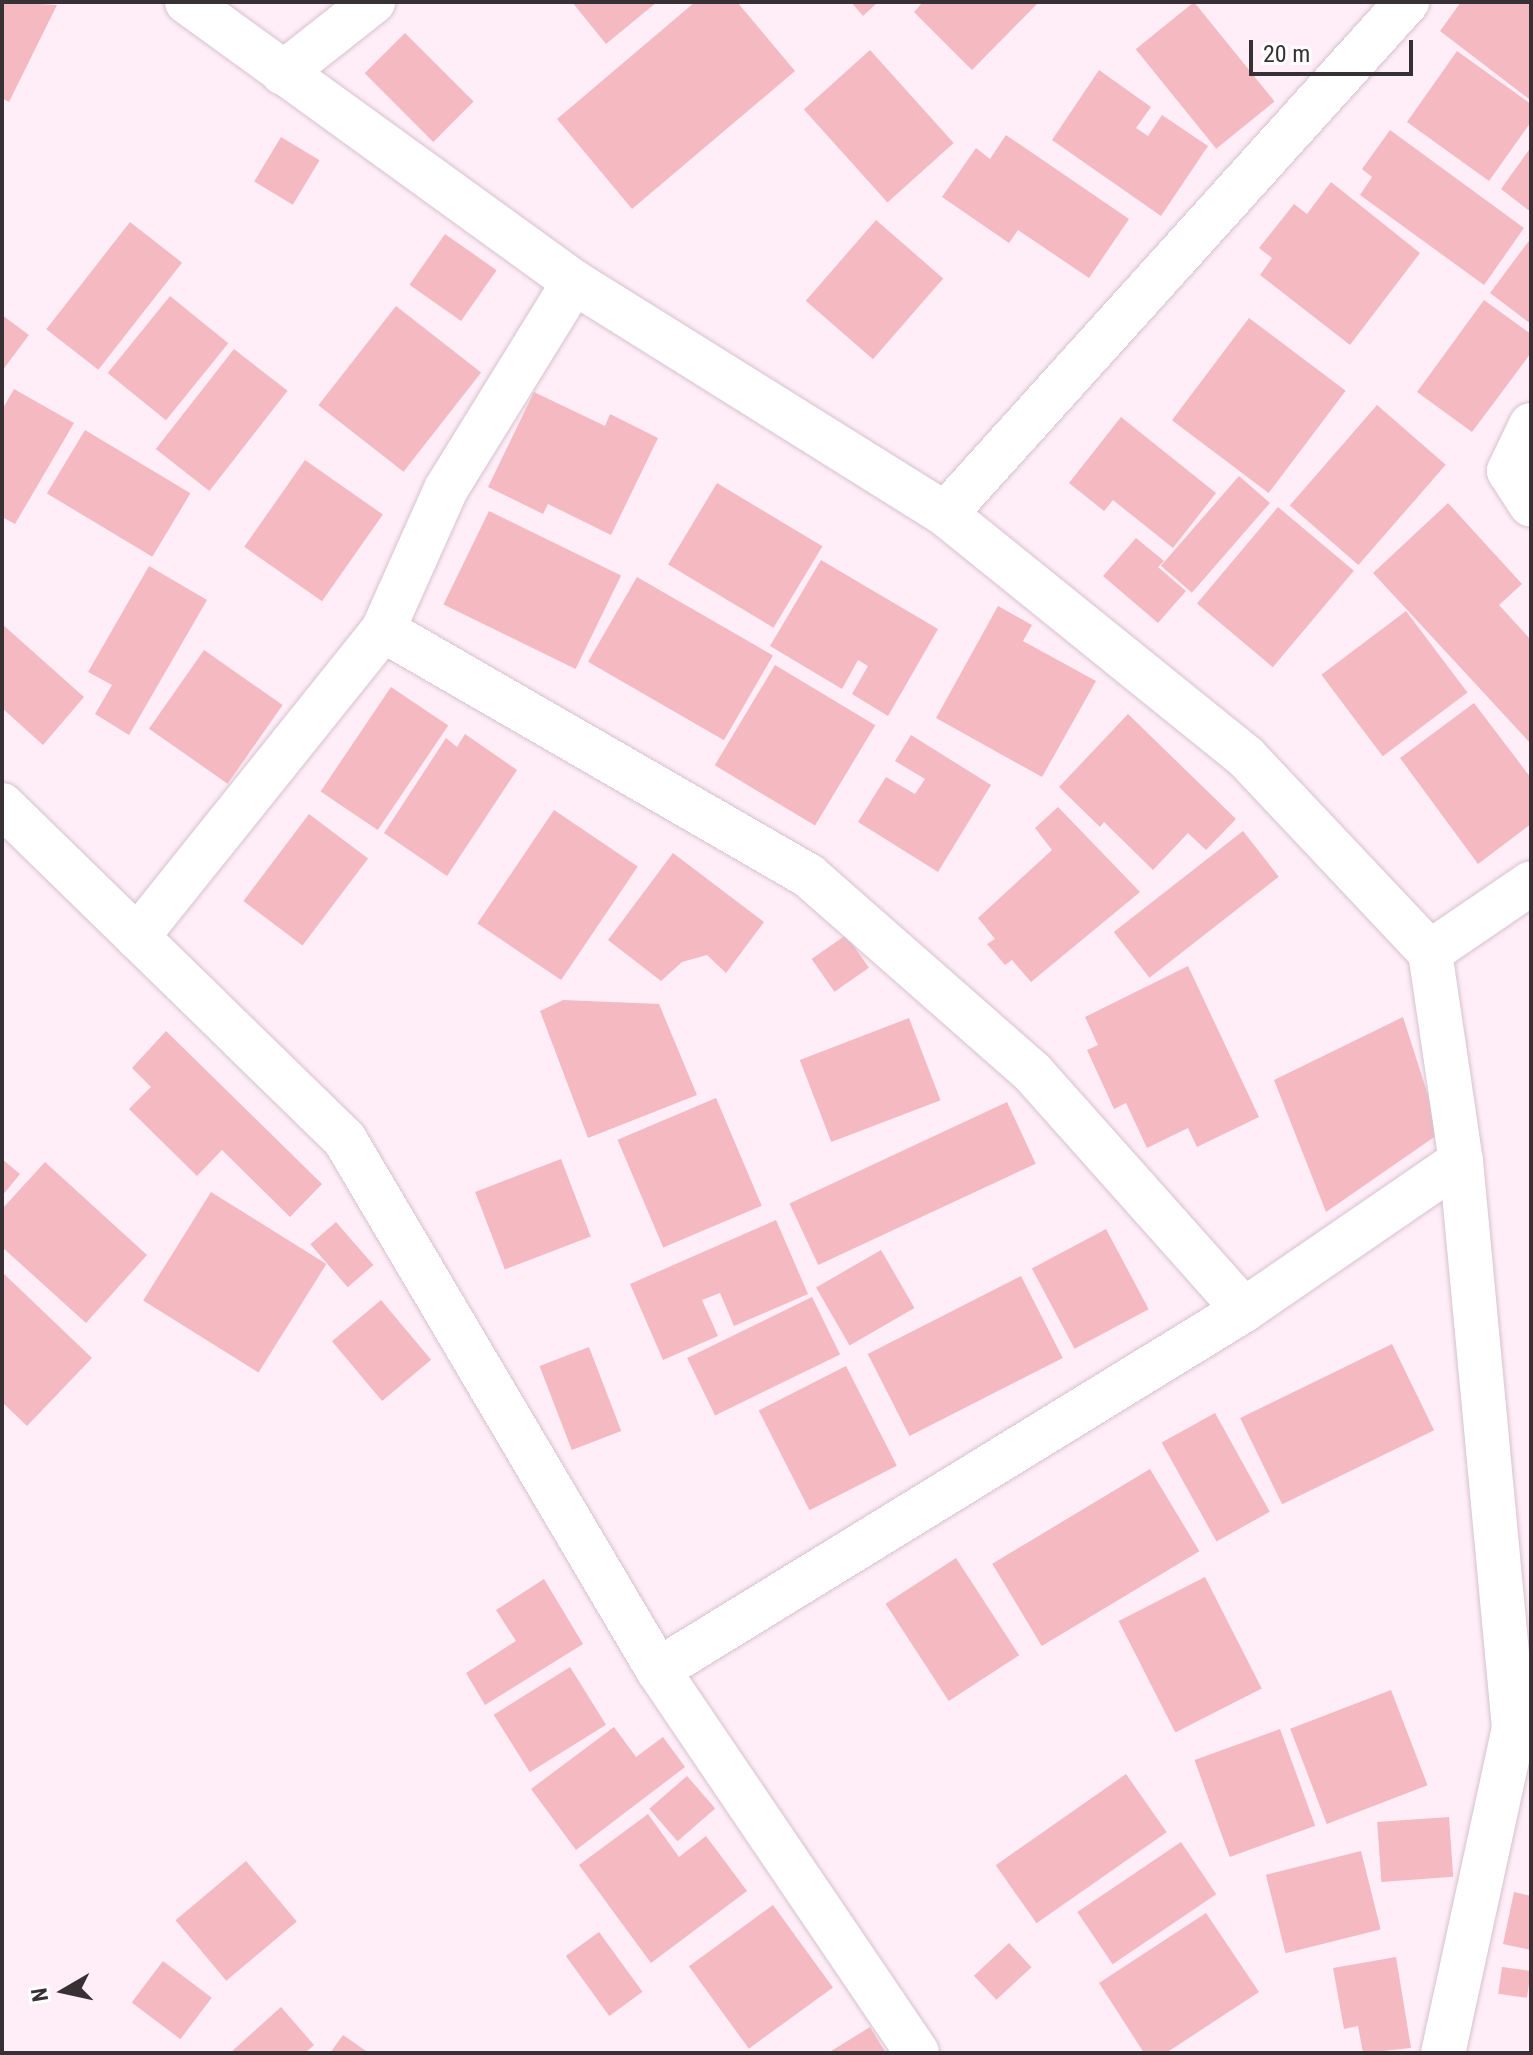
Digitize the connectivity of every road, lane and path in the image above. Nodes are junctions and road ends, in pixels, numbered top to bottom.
1 (187, 2) edge
2 (373, 2) edge
3 (1407, 2) edge
4 (283, 73) junction
5 (574, 282) junction
6 (1531, 425) edge
7 (1531, 505) edge
8 (945, 514) junction
9 (383, 630) junction
10 (2, 805) edge
11 (1531, 883) edge
12 (137, 937) junction
13 (1430, 952) junction
14 (1461, 1161) junction
15 (1244, 1310) junction
16 (658, 1670) junction
17 (1522, 1729) edge
18 (917, 2053) edge
19 (1443, 2053) edge

1 - 4 street
2 - 4 street
3 - 8 street
4 - 5 street
5 - 8 street
5 - 9 street
6 - 7 street
8 - 13 street
9 - 12 street
9 - 15 street
10 - 12 street
11 - 13 street
12 - 16 street
13 - 14 street
14 - 15 street
14 - 17 street
15 - 16 street
16 - 18 street
17 - 19 street

